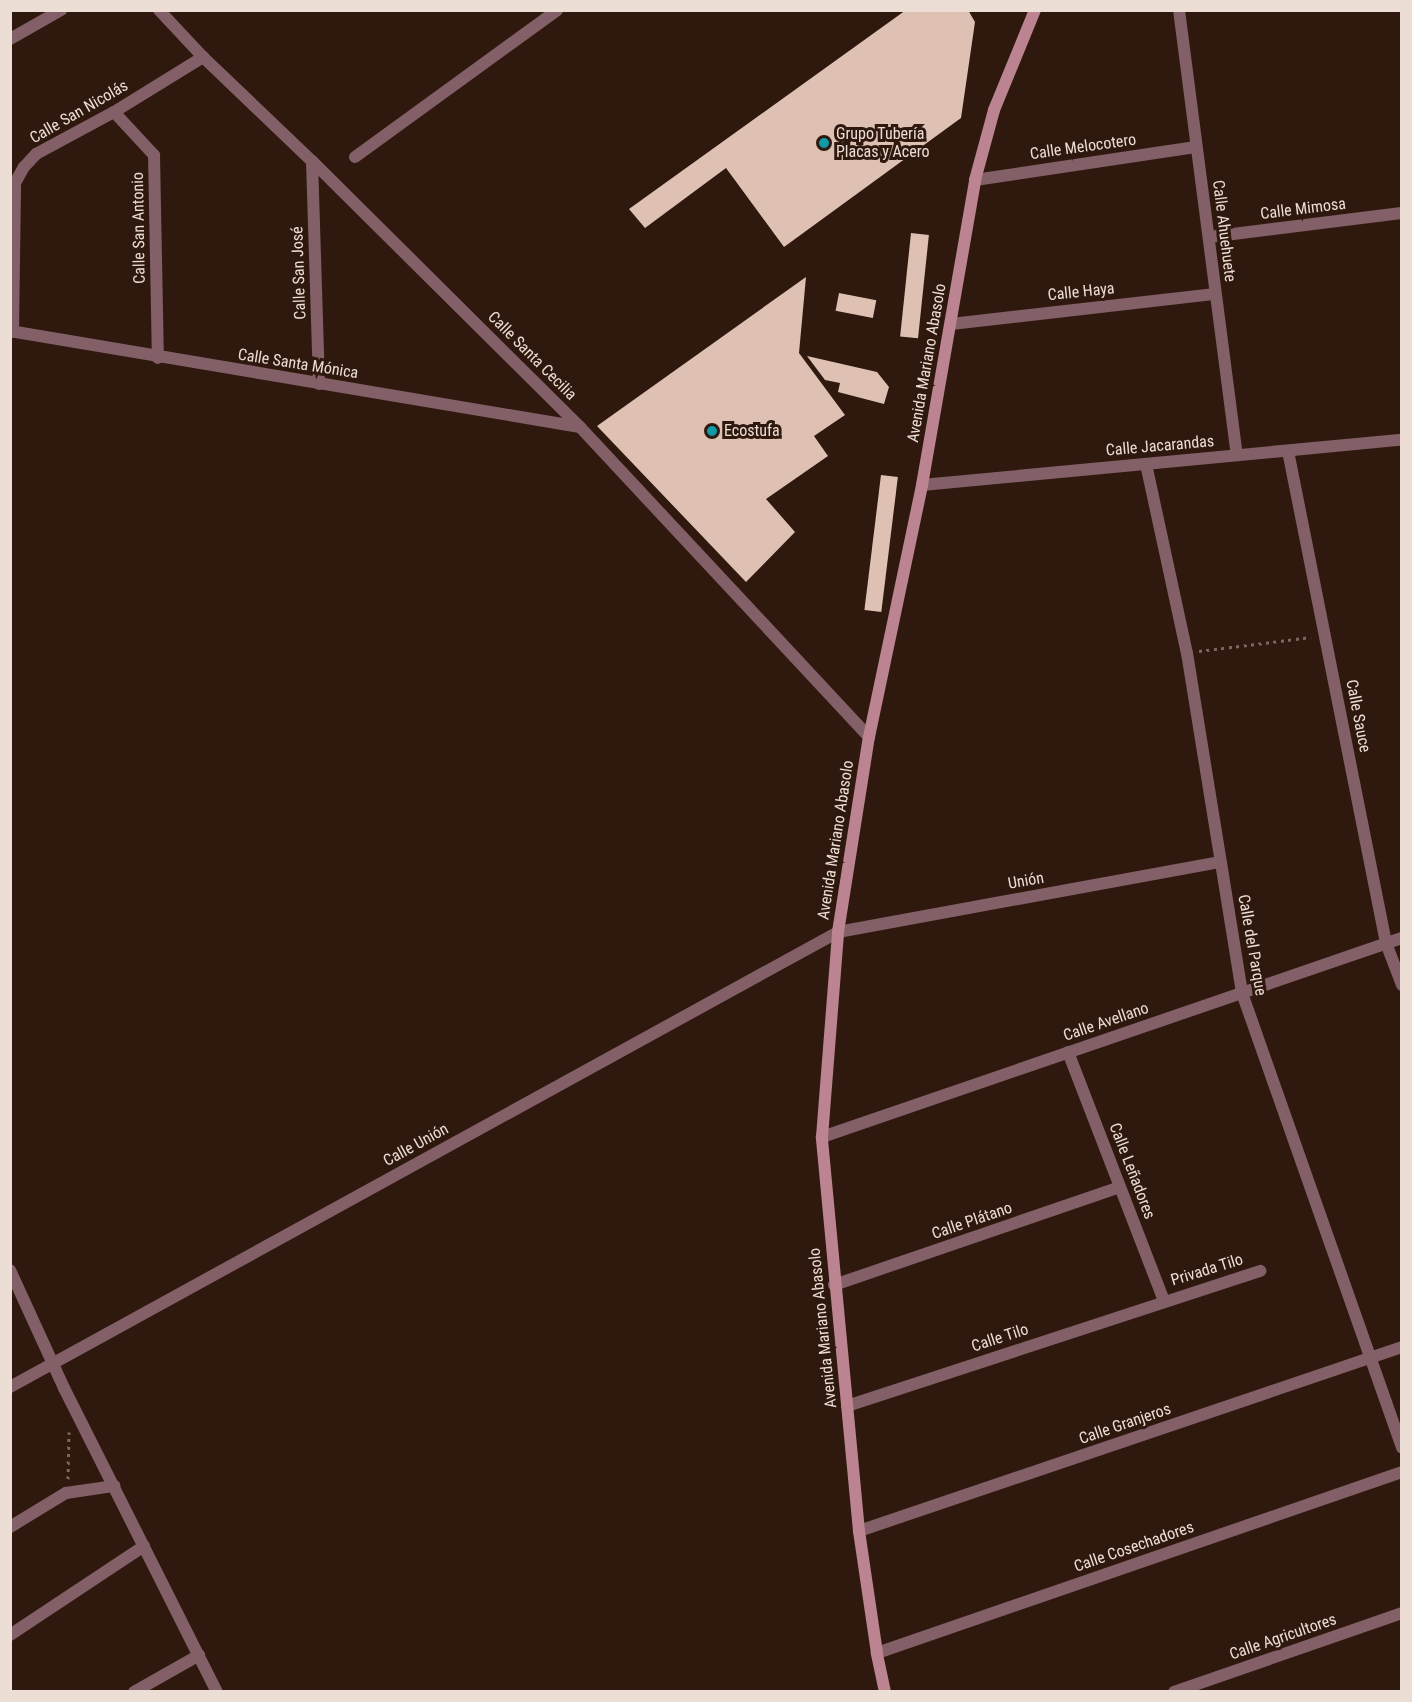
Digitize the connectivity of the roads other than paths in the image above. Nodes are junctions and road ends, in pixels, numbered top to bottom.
1 (61, 10) edge
2 (159, 10) edge
3 (557, 10) edge
4 (1035, 10) edge
5 (1179, 10) edge
6 (10, 39) edge
7 (203, 57) junction
8 (114, 112) junction
9 (1196, 147) junction
10 (355, 157) dead end
11 (312, 161) junction
12 (975, 180) junction
13 (1401, 213) edge
14 (1209, 237) junction
15 (1215, 294) junction
16 (951, 324) junction
17 (12, 332) edge
18 (158, 358) junction
19 (319, 384) junction
20 (580, 427) junction
21 (1401, 440) edge
22 (1288, 451) junction
23 (1237, 455) junction
24 (1146, 464) junction
25 (922, 485) junction
26 (869, 737) junction
27 (1221, 862) junction
28 (838, 932) junction
29 (1401, 938) edge
30 (1386, 943) junction
31 (1401, 985) edge
32 (1242, 993) junction
33 (1068, 1052) junction
34 (822, 1137) junction
35 (1120, 1187) junction
36 (10, 1270) edge
37 (1260, 1271) dead end
38 (834, 1285) junction
39 (1164, 1301) junction
40 (1401, 1347) edge
41 (1369, 1359) junction
42 (52, 1365) junction
43 (10, 1387) edge
44 (847, 1406) junction
45 (1401, 1448) edge
46 (1401, 1472) edge
47 (114, 1486) junction
48 (10, 1527) edge
49 (859, 1531) junction
50 (144, 1546) junction
51 (1401, 1613) edge
52 (11, 1635) edge
53 (877, 1653) junction
54 (199, 1655) junction
55 (134, 1692) edge
56 (217, 1692) edge
57 (885, 1692) edge
58 (1174, 1692) edge

1 - 6 street
2 - 7 street, Calle Santa Cecilia
3 - 10 street
4 - 12 street, Avenida Mariano Abasolo
5 - 9 street, Calle Ahuehuete
7 - 8 street, Calle San Nicolás
7 - 11 street, Calle Santa Cecilia
8 - 17 street, Calle San Nicolás
8 - 18 street, Calle San Antonio
9 - 12 street, Calle Melocotero
9 - 14 street, Calle Ahuehuete
11 - 19 street, Calle San José
11 - 20 street, Calle Santa Cecilia
12 - 16 street, Avenida Mariano Abasolo
13 - 14 street, Calle Mimosa
14 - 15 street, Calle Ahuehuete
15 - 16 street, Calle Haya
15 - 23 street, Calle Ahuehuete
16 - 25 street, Avenida Mariano Abasolo
17 - 18 street, Calle Santa Mónica
18 - 19 street, Calle Santa Mónica
19 - 20 street, Calle Santa Mónica
20 - 26 street, Calle Santa Cecilia
21 - 22 street, Calle Jacarandas
22 - 23 street, Calle Jacarandas
22 - 30 street, Calle Sauce
23 - 24 street, Calle Jacarandas
24 - 25 street, Calle Jacarandas
24 - 27 street, Calle del Parque
25 - 26 street, Avenida Mariano Abasolo
26 - 28 street, Avenida Mariano Abasolo
27 - 28 street, Unión
27 - 32 street, Calle del Parque
28 - 34 street, Avenida Mariano Abasolo
28 - 42 street, Calle Unión
29 - 30 street, Calle Avellano
30 - 31 street, Calle Sauce
30 - 32 street, Calle Avellano
32 - 33 street, Calle Avellano
32 - 41 street, Calle del Parque
33 - 34 street, Calle Avellano
33 - 35 street, Calle Leñadores
34 - 38 street, Avenida Mariano Abasolo
35 - 38 street, Calle Plátano
35 - 39 street, Calle Leñadores
36 - 42 street
37 - 39 street, Privada Tilo
38 - 44 street, Avenida Mariano Abasolo
39 - 44 street, Calle Tilo
40 - 41 street, Calle Granjeros
41 - 45 street, Calle del Parque
41 - 49 street, Calle Granjeros
42 - 43 street, Calle Unión
42 - 47 street
44 - 49 street, Avenida Mariano Abasolo
46 - 53 street, Calle Cosechadores
47 - 48 street
47 - 50 street
49 - 53 street, Avenida Mariano Abasolo
50 - 52 street
50 - 54 street
51 - 58 street, Calle Agricultores
53 - 57 street, Avenida Mariano Abasolo
54 - 55 street
54 - 56 street

